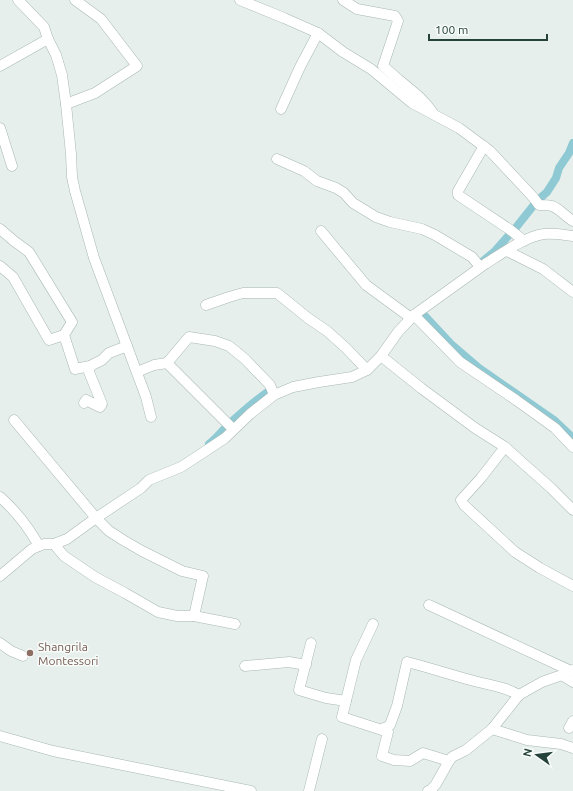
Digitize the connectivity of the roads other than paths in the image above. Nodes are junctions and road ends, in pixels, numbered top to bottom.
1 (18, 0) edge
2 (76, 0) edge
3 (240, 0) edge
4 (343, 0) edge
5 (318, 34) junction
6 (48, 39) junction
7 (0, 66) edge
8 (66, 104) junction
9 (281, 109) dead end
10 (434, 115) junction
11 (0, 128) edge
12 (484, 146) junction
13 (3, 147) edge
14 (278, 159) dead end
15 (12, 166) dead end
16 (573, 222) edge
17 (0, 229) edge
18 (321, 231) dead end
19 (573, 236) edge
20 (524, 241) junction
21 (507, 251) junction
22 (0, 266) edge
23 (480, 267) junction
24 (573, 292) edge
25 (206, 305) dead end
26 (412, 317) junction
27 (64, 335) junction
28 (127, 346) junction
29 (381, 356) junction
30 (167, 363) junction
31 (90, 366) junction
32 (367, 370) junction
33 (137, 372) junction
34 (274, 395) junction
35 (84, 403) dead end
36 (151, 417) dead end
37 (14, 420) dead end
38 (231, 426) junction
39 (505, 447) junction
40 (573, 447) edge
41 (0, 497) edge
42 (573, 510) edge
43 (96, 518) junction
44 (54, 544) junction
45 (39, 546) junction
46 (0, 576) edge
47 (573, 586) edge
48 (429, 605) dead end
49 (194, 616) junction
50 (235, 624) dead end
51 (373, 624) dead end
52 (0, 643) edge
53 (311, 643) dead end
54 (23, 656) dead end
55 (306, 665) junction
56 (245, 666) dead end
57 (568, 672) edge
58 (573, 682) edge
59 (519, 695) junction
60 (346, 701) junction
61 (384, 728) junction
62 (492, 729) junction
63 (0, 736) edge
64 (322, 739) dead end
65 (573, 748) edge
66 (449, 761) junction
67 (251, 791) edge
68 (309, 791) edge
69 (428, 791) edge

1 - 6 street
2 - 8 street
3 - 5 street
4 - 10 street
5 - 9 street
5 - 10 street
6 - 7 street
6 - 8 street
8 - 28 street
10 - 12 street
11 - 13 street
12 - 16 street
12 - 20 street
13 - 15 street
14 - 23 street
17 - 27 street
18 - 26 street
19 - 20 street
20 - 21 street
21 - 23 street
21 - 24 street
22 - 27 street
23 - 26 street
25 - 32 street
26 - 29 street
26 - 40 street
27 - 31 street
28 - 31 street
28 - 33 street
29 - 32 street
29 - 39 street
30 - 33 street
30 - 34 street
30 - 38 street
31 - 35 street
32 - 34 street
33 - 36 street
34 - 38 street
37 - 43 street
38 - 43 street
39 - 42 street
39 - 47 street
41 - 45 street
43 - 44 street
43 - 49 street
44 - 45 street
44 - 49 street
45 - 46 street
48 - 57 street
49 - 50 street
51 - 60 street
52 - 54 street
53 - 55 street
55 - 56 street
55 - 60 street
57 - 58 street
57 - 59 street
59 - 61 street
59 - 62 street
60 - 61 street
61 - 66 street
62 - 65 street
62 - 66 street
63 - 67 street
64 - 68 street
66 - 69 street

